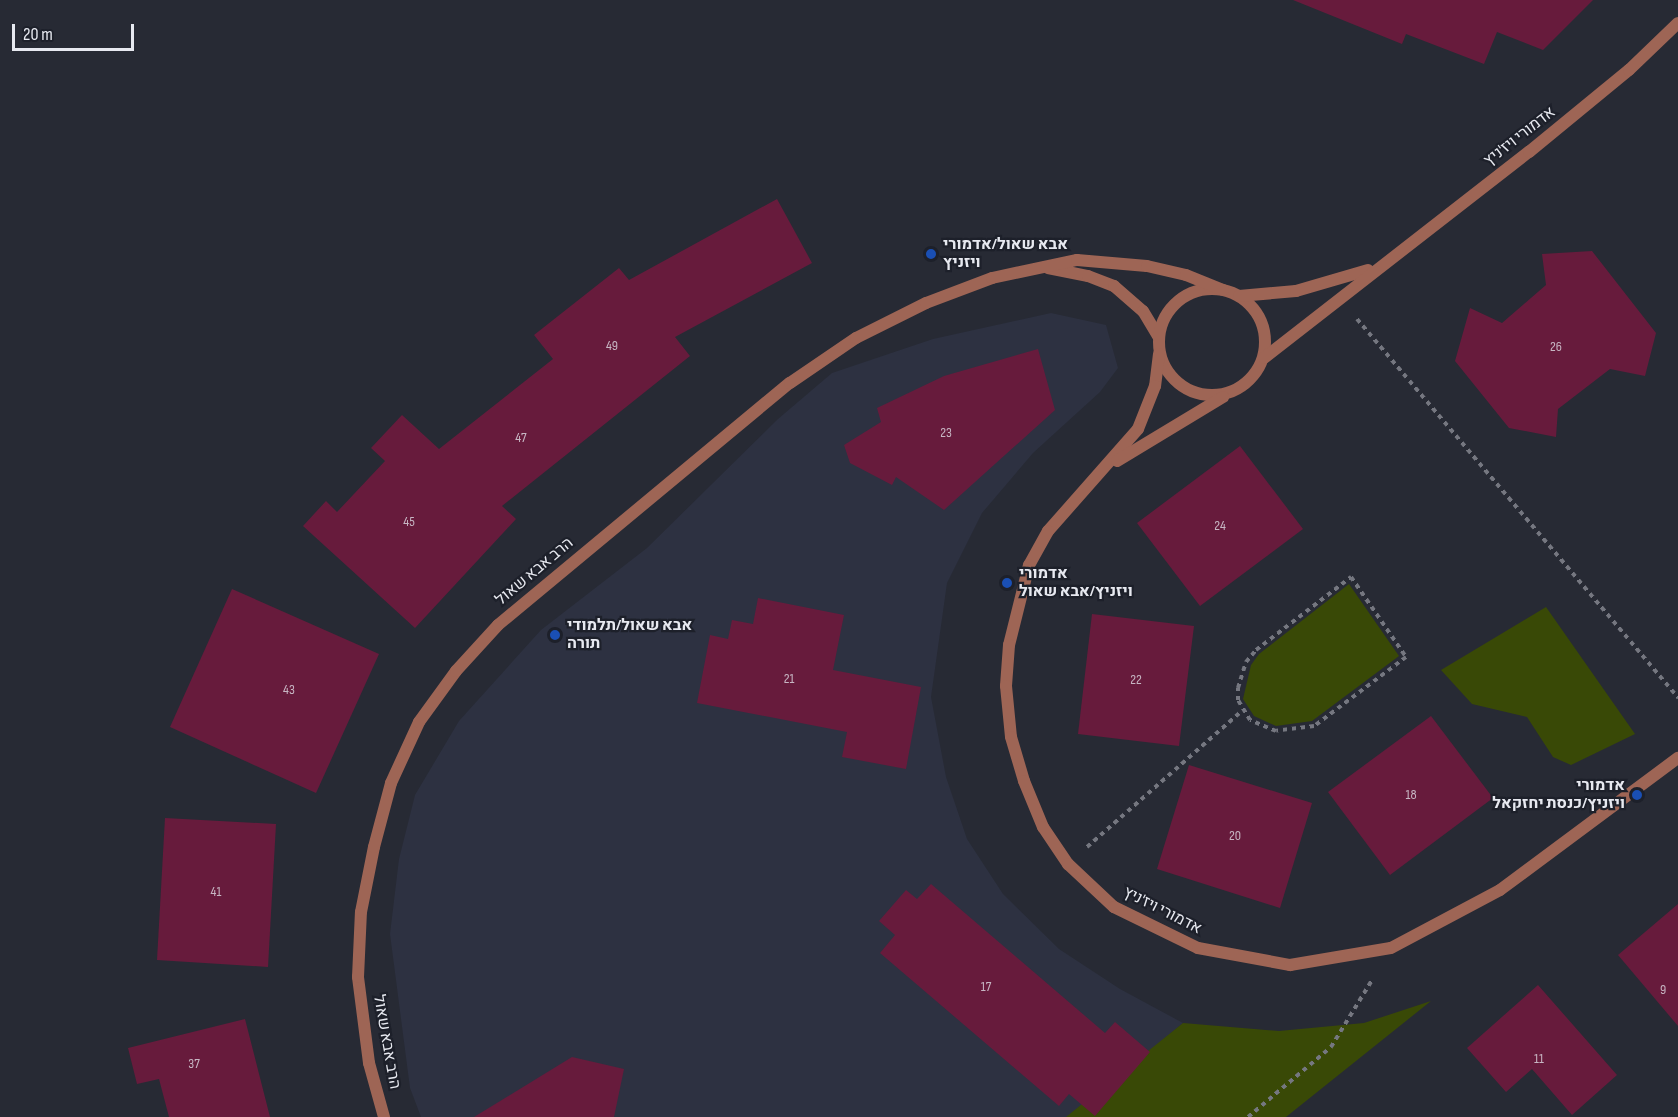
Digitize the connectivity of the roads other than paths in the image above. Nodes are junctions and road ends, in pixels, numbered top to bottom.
1 (1678, 22) edge
2 (1041, 267) junction
3 (1375, 268) junction
4 (1223, 290) junction
5 (1239, 296) junction
6 (1158, 336) junction
7 (1159, 354) junction
8 (1264, 358) junction
9 (1227, 394) junction
10 (1111, 465) junction
11 (1678, 758) edge
12 (384, 1117) edge

1 - 3 street, אדמורי ויז'ניץ
2 - 4 street, הרב אבא שאול
2 - 6 street, הרב אבא שאול
2 - 12 street, הרב אבא שאול
3 - 5 street, אדמורי ויז'ניץ
3 - 8 street, אדמורי ויז'ניץ
4 - 5 street
4 - 6 street
5 - 8 street
6 - 7 street
7 - 9 street
7 - 10 street, אדמורי ויז'ניץ
8 - 9 street
9 - 10 street, אדמורי ויז'ניץ
10 - 11 street, אדמורי ויז'ניץ

